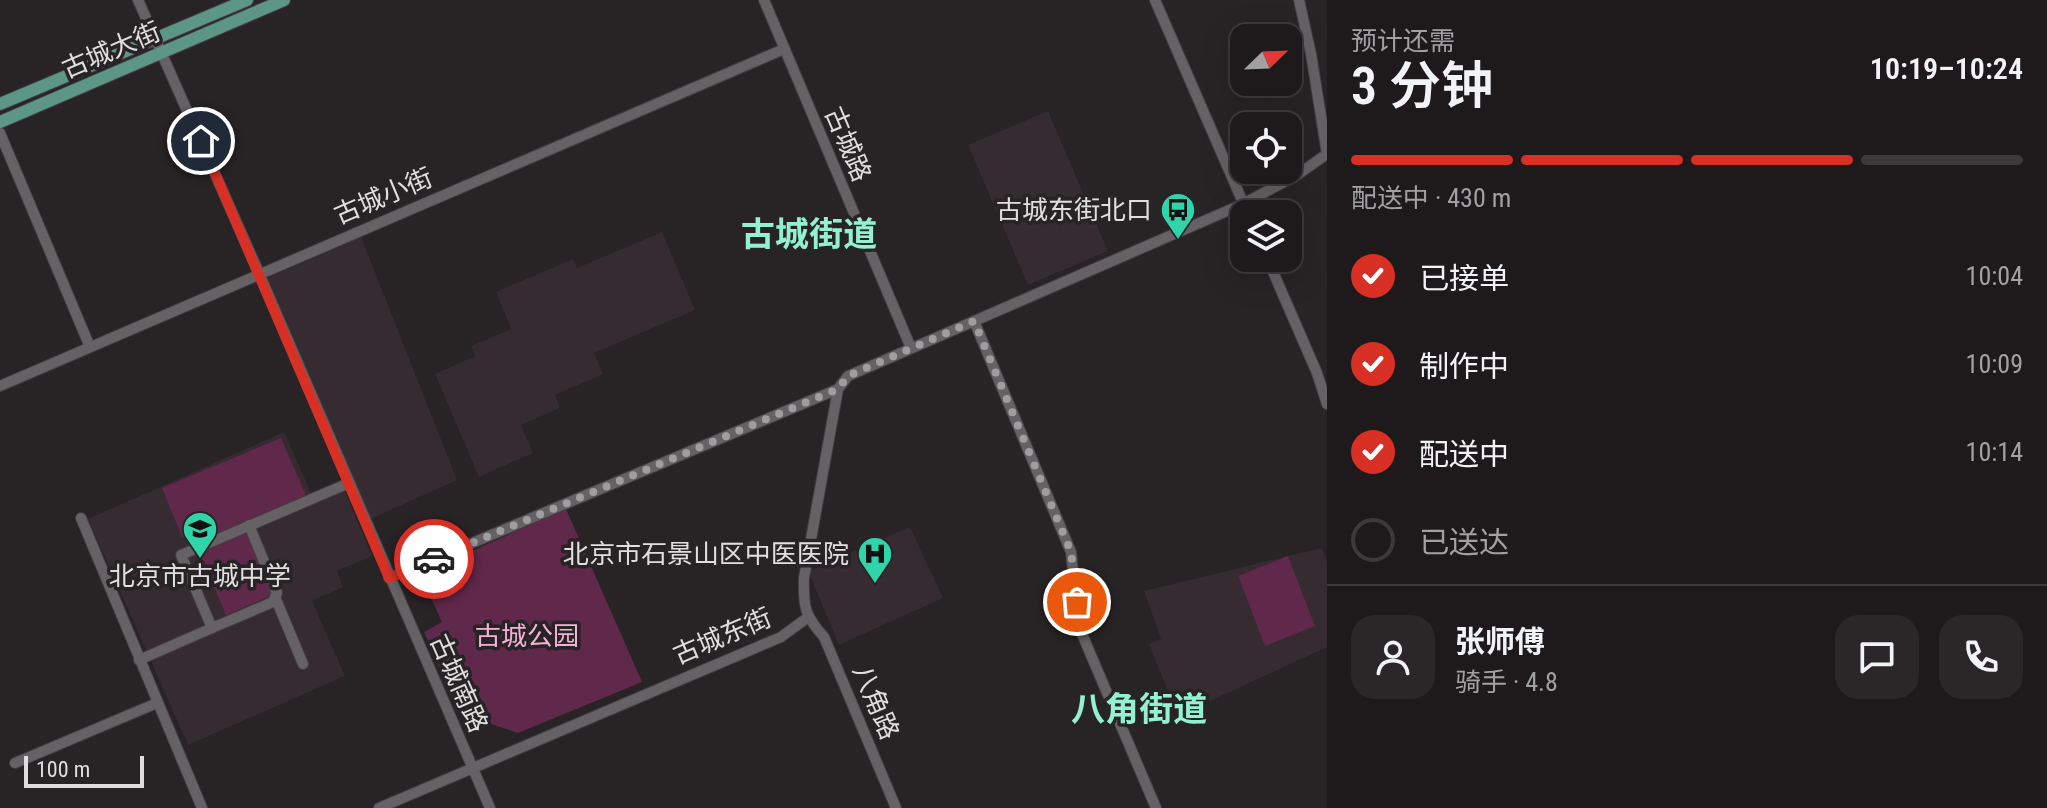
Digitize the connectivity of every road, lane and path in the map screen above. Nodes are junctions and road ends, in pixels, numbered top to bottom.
1 (138, 0) edge
2 (247, 0) edge
3 (284, 0) edge
4 (764, 0) edge
5 (1155, 0) edge
6 (1299, 0) edge
7 (154, 40) junction
8 (784, 49) junction
9 (161, 53) junction
10 (0, 104) edge
11 (0, 122) edge
12 (0, 133) edge
13 (1326, 147) edge
14 (1241, 200) edge
15 (1259, 200) edge
16 (1230, 215) edge
17 (1273, 272) edge
18 (259, 273) junction
19 (974, 321) junction
20 (90, 347) junction
21 (911, 348) junction
22 (0, 386) edge
23 (838, 389) junction
24 (1327, 404) edge
25 (349, 483) junction
26 (81, 518) dead end
27 (249, 525) junction
28 (389, 578) junction
29 (275, 597) junction
30 (807, 618) junction
31 (212, 628) junction
32 (139, 660) junction
33 (303, 664) dead end
34 (157, 703) junction
35 (15, 763) dead end
36 (472, 768) junction
37 (202, 808) edge
38 (379, 808) edge
39 (490, 808) edge
40 (896, 808) edge
41 (1156, 808) edge

1 - 7 street, 古城南路
2 - 7 main road, 古城大街
3 - 9 main road, 古城大街
4 - 8 street, 古城路
5 - 14 street
6 - 13 street
7 - 9 street, 古城南路
7 - 10 main road, 古城大街
8 - 18 street, 古城小街
8 - 21 street, 古城路
9 - 11 main road, 古城大街
9 - 18 street, 古城南路
12 - 20 street
13 - 15 street
16 - 19 street
17 - 24 street
18 - 20 street, 古城小街
18 - 25 street, 古城南路
19 - 21 street
19 - 41 street
20 - 22 street, 古城小街
21 - 23 street
23 - 28 street
23 - 30 street, 古城东街
25 - 27 street
25 - 28 street, 古城南路
26 - 32 street
27 - 29 street
27 - 31 street
28 - 36 street, 古城南路
29 - 31 street
29 - 33 street
30 - 36 street, 古城东街
30 - 40 street, 八角路
31 - 32 street
32 - 34 street
34 - 35 street
34 - 37 street
36 - 38 street, 古城东街
36 - 39 street, 古城南路

